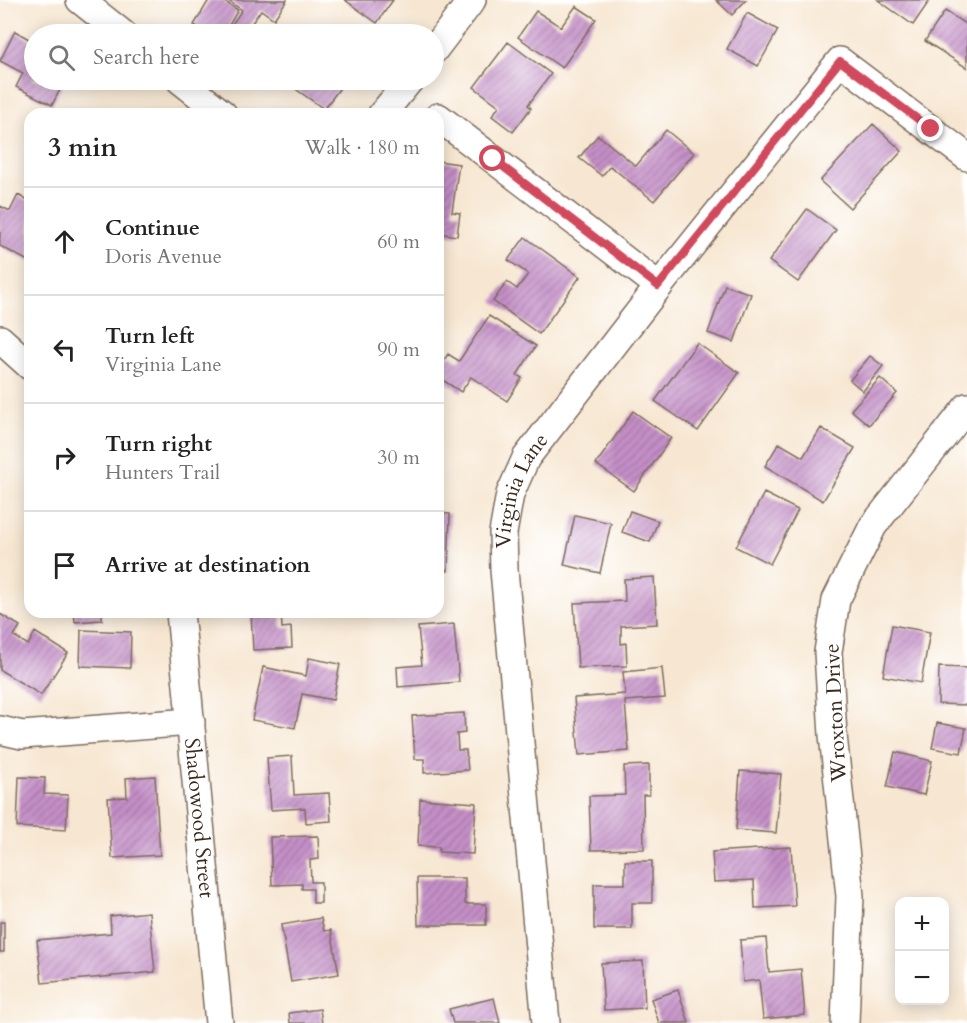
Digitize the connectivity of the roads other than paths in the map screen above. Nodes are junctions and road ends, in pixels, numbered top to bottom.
1 (80, 0) edge
2 (472, 0) edge
3 (110, 24) edge
4 (444, 37) edge
5 (193, 90) edge
6 (402, 90) edge
7 (411, 90) edge
8 (215, 108) edge
9 (387, 108) edge
10 (428, 108) edge
11 (444, 122) edge
12 (967, 157) edge
13 (658, 286) junction
14 (0, 339) edge
15 (24, 361) edge
16 (967, 407) edge
17 (181, 618) edge
18 (192, 722) junction
19 (0, 730) edge
20 (219, 1023) edge
21 (546, 1023) edge
22 (845, 1023) edge

1 - 3 street
2 - 4 street
5 - 8 street
6 - 9 street
7 - 10 street
11 - 13 street
12 - 13 street, Virginia Lane
13 - 21 street, Virginia Lane
14 - 15 street
16 - 22 street, Wroxton Drive
17 - 18 street, Shadowood Street
18 - 19 street
18 - 20 street, Shadowood Street

